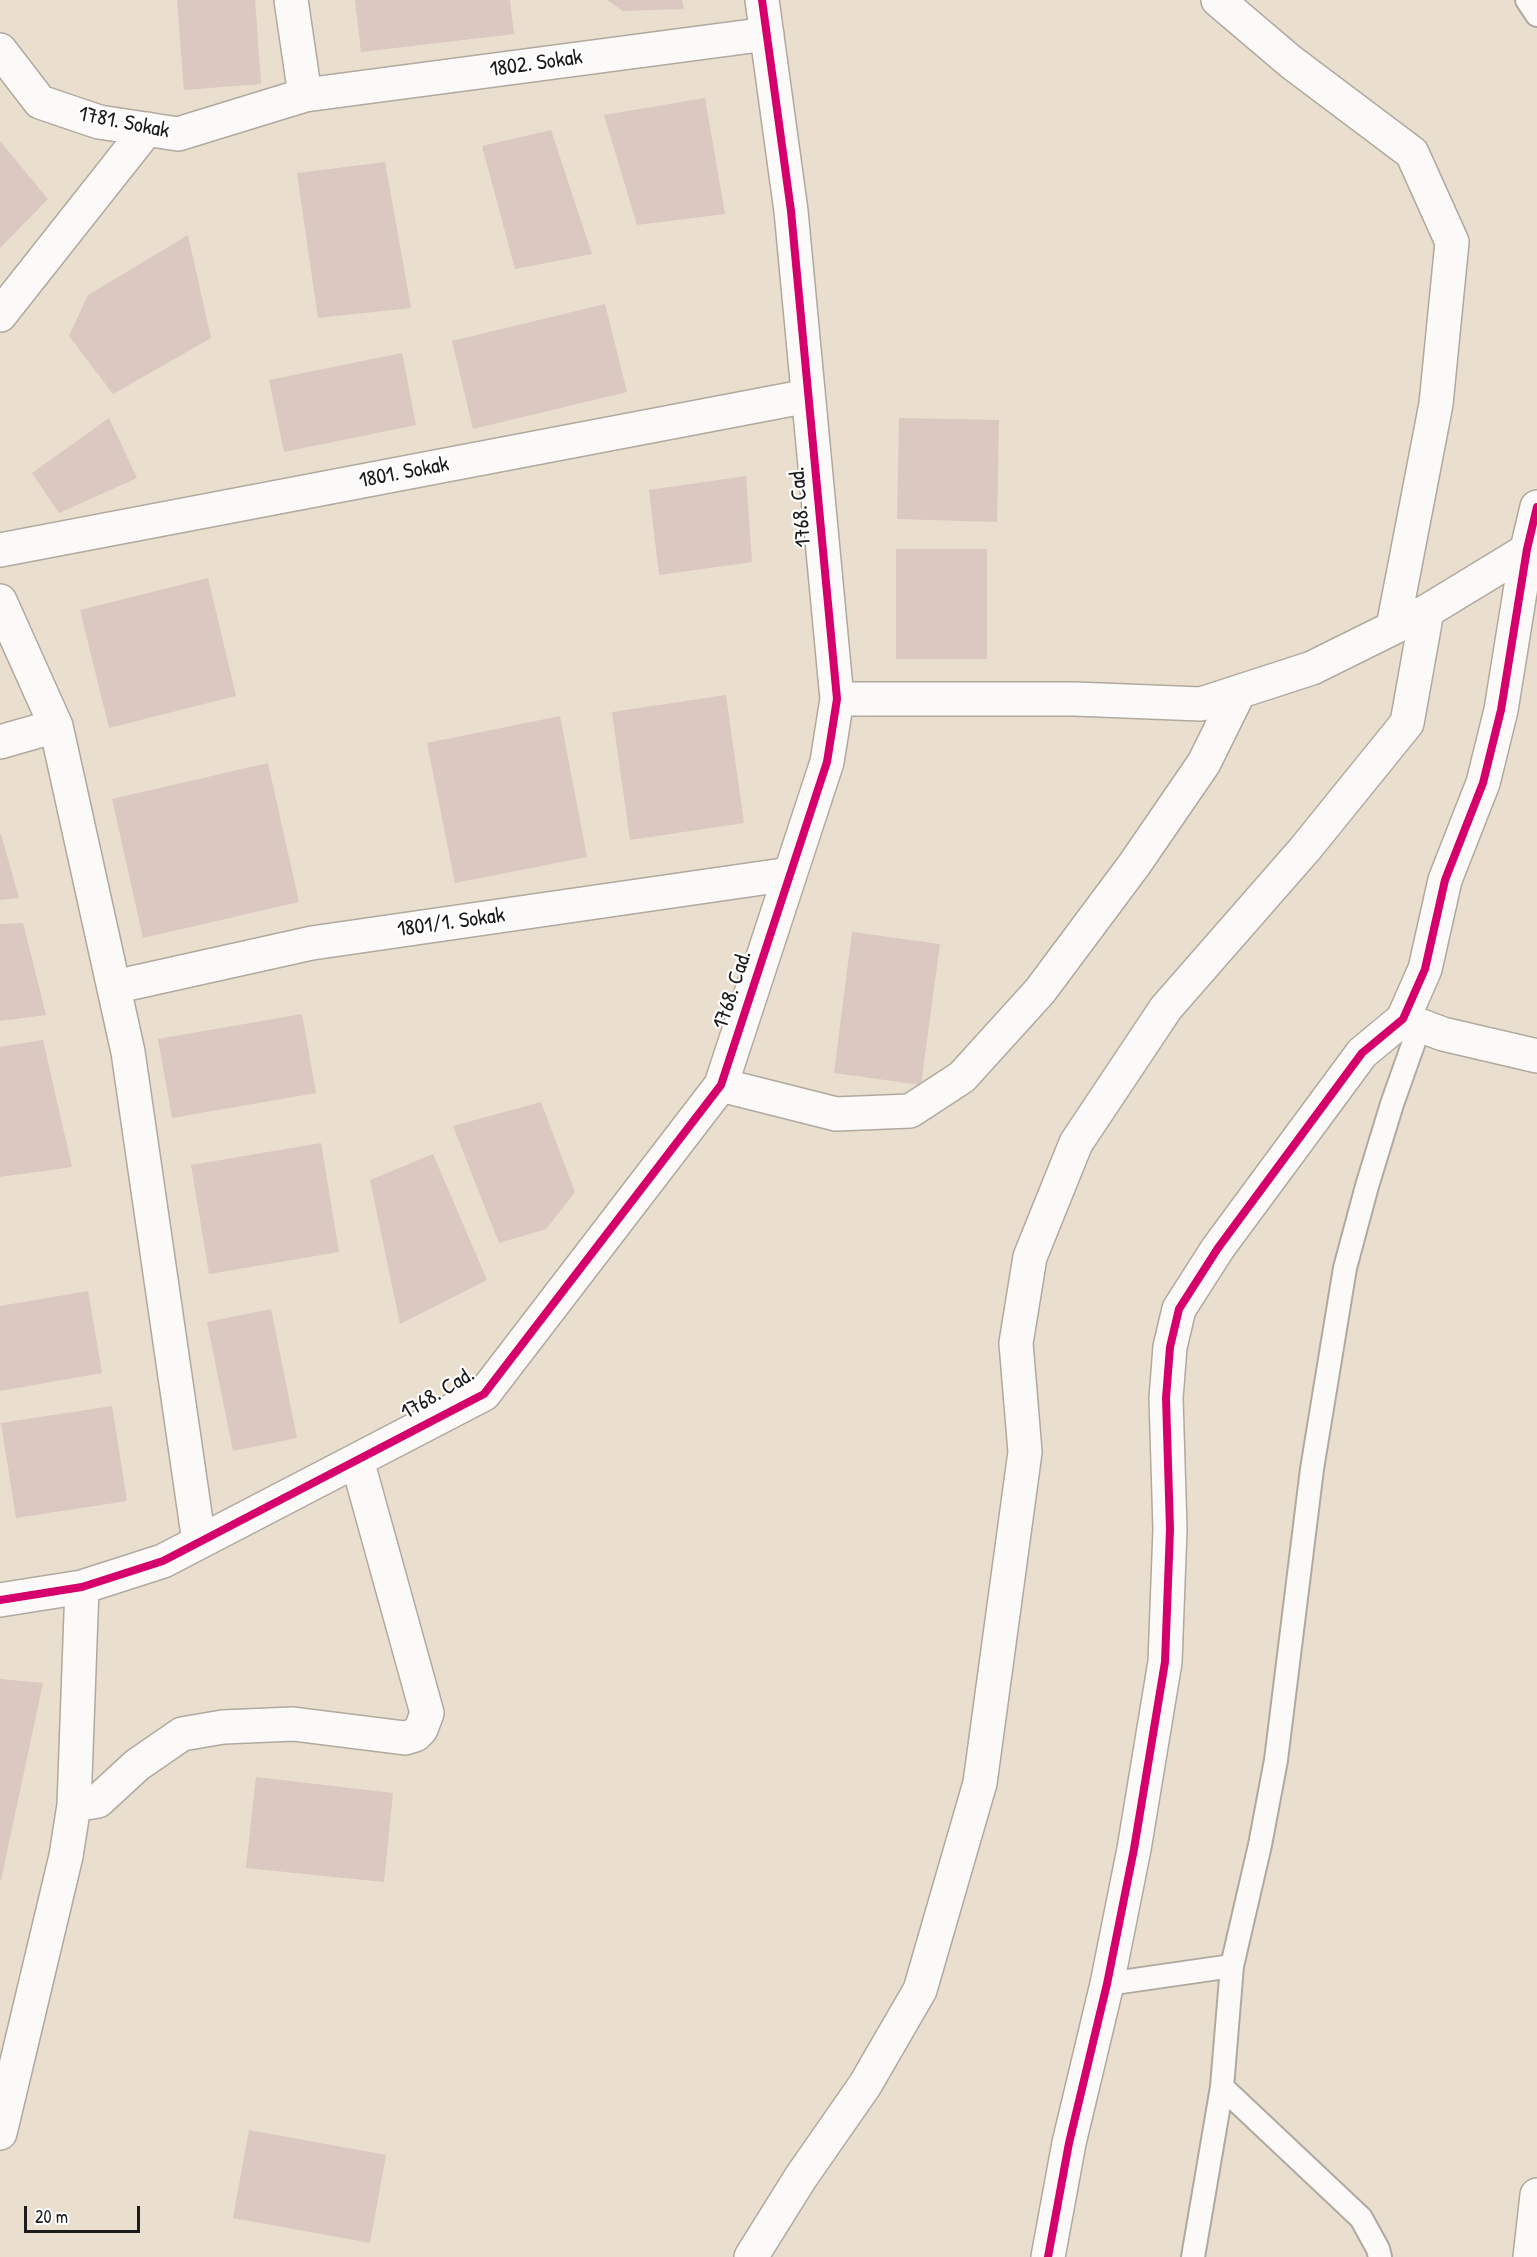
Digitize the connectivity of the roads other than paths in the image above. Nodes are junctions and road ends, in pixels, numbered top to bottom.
1 (291, 0) edge
2 (762, 0) edge
3 (1218, 0) edge
4 (1527, 0) edge
5 (1537, 15) edge
6 (766, 34) junction
7 (0, 50) edge
8 (305, 95) junction
9 (147, 129) junction
10 (0, 315) edge
11 (808, 396) junction
12 (1537, 507) edge
13 (1532, 547) edge
14 (0, 550) edge
15 (0, 601) edge
16 (1427, 611) junction
17 (1393, 627) junction
18 (1239, 692) junction
19 (837, 699) junction
20 (56, 726) junction
21 (0, 742) edge
22 (790, 874) junction
23 (114, 987) junction
24 (1411, 1022) junction
25 (1537, 1056) edge
26 (721, 1085) junction
27 (357, 1460) junction
28 (199, 1542) junction
29 (82, 1587) junction
30 (0, 1600) edge
31 (74, 1805) junction
32 (1232, 1966) junction
33 (1107, 1984) junction
34 (1222, 2087) junction
35 (0, 2133) edge
36 (1537, 2195) edge
37 (752, 2257) edge
38 (1048, 2257) edge
39 (1192, 2257) edge
40 (1380, 2257) edge
41 (1530, 2257) edge

1 - 8 street
2 - 6 street, 1768. Cad.
3 - 17 street
4 - 5 lane
6 - 8 street, 1802. Sokak
6 - 11 street, 1768. Cad.
7 - 9 street, 1781. Sokak
8 - 9 street, 1781. Sokak
9 - 10 street
11 - 14 street, 1801. Sokak
11 - 19 street, 1768. Cad.
12 - 13 street
13 - 16 street
13 - 24 street
15 - 20 street
16 - 17 street
16 - 37 street
17 - 18 street
18 - 19 street
18 - 26 street
19 - 22 street, 1768. Cad.
20 - 21 street
20 - 23 street
22 - 23 street, 1801/1. Sokak
22 - 26 street, 1768. Cad.
23 - 28 street
24 - 25 street
24 - 32 lane
24 - 33 street
26 - 27 street, 1768. Cad.
27 - 28 street, 1768. Cad.
27 - 31 street
28 - 29 street, 1768. Cad.
29 - 30 street, 1768. Cad.
29 - 31 street
31 - 35 street
32 - 33 lane
32 - 34 lane
33 - 38 street
34 - 39 lane
34 - 40 lane
36 - 41 street

